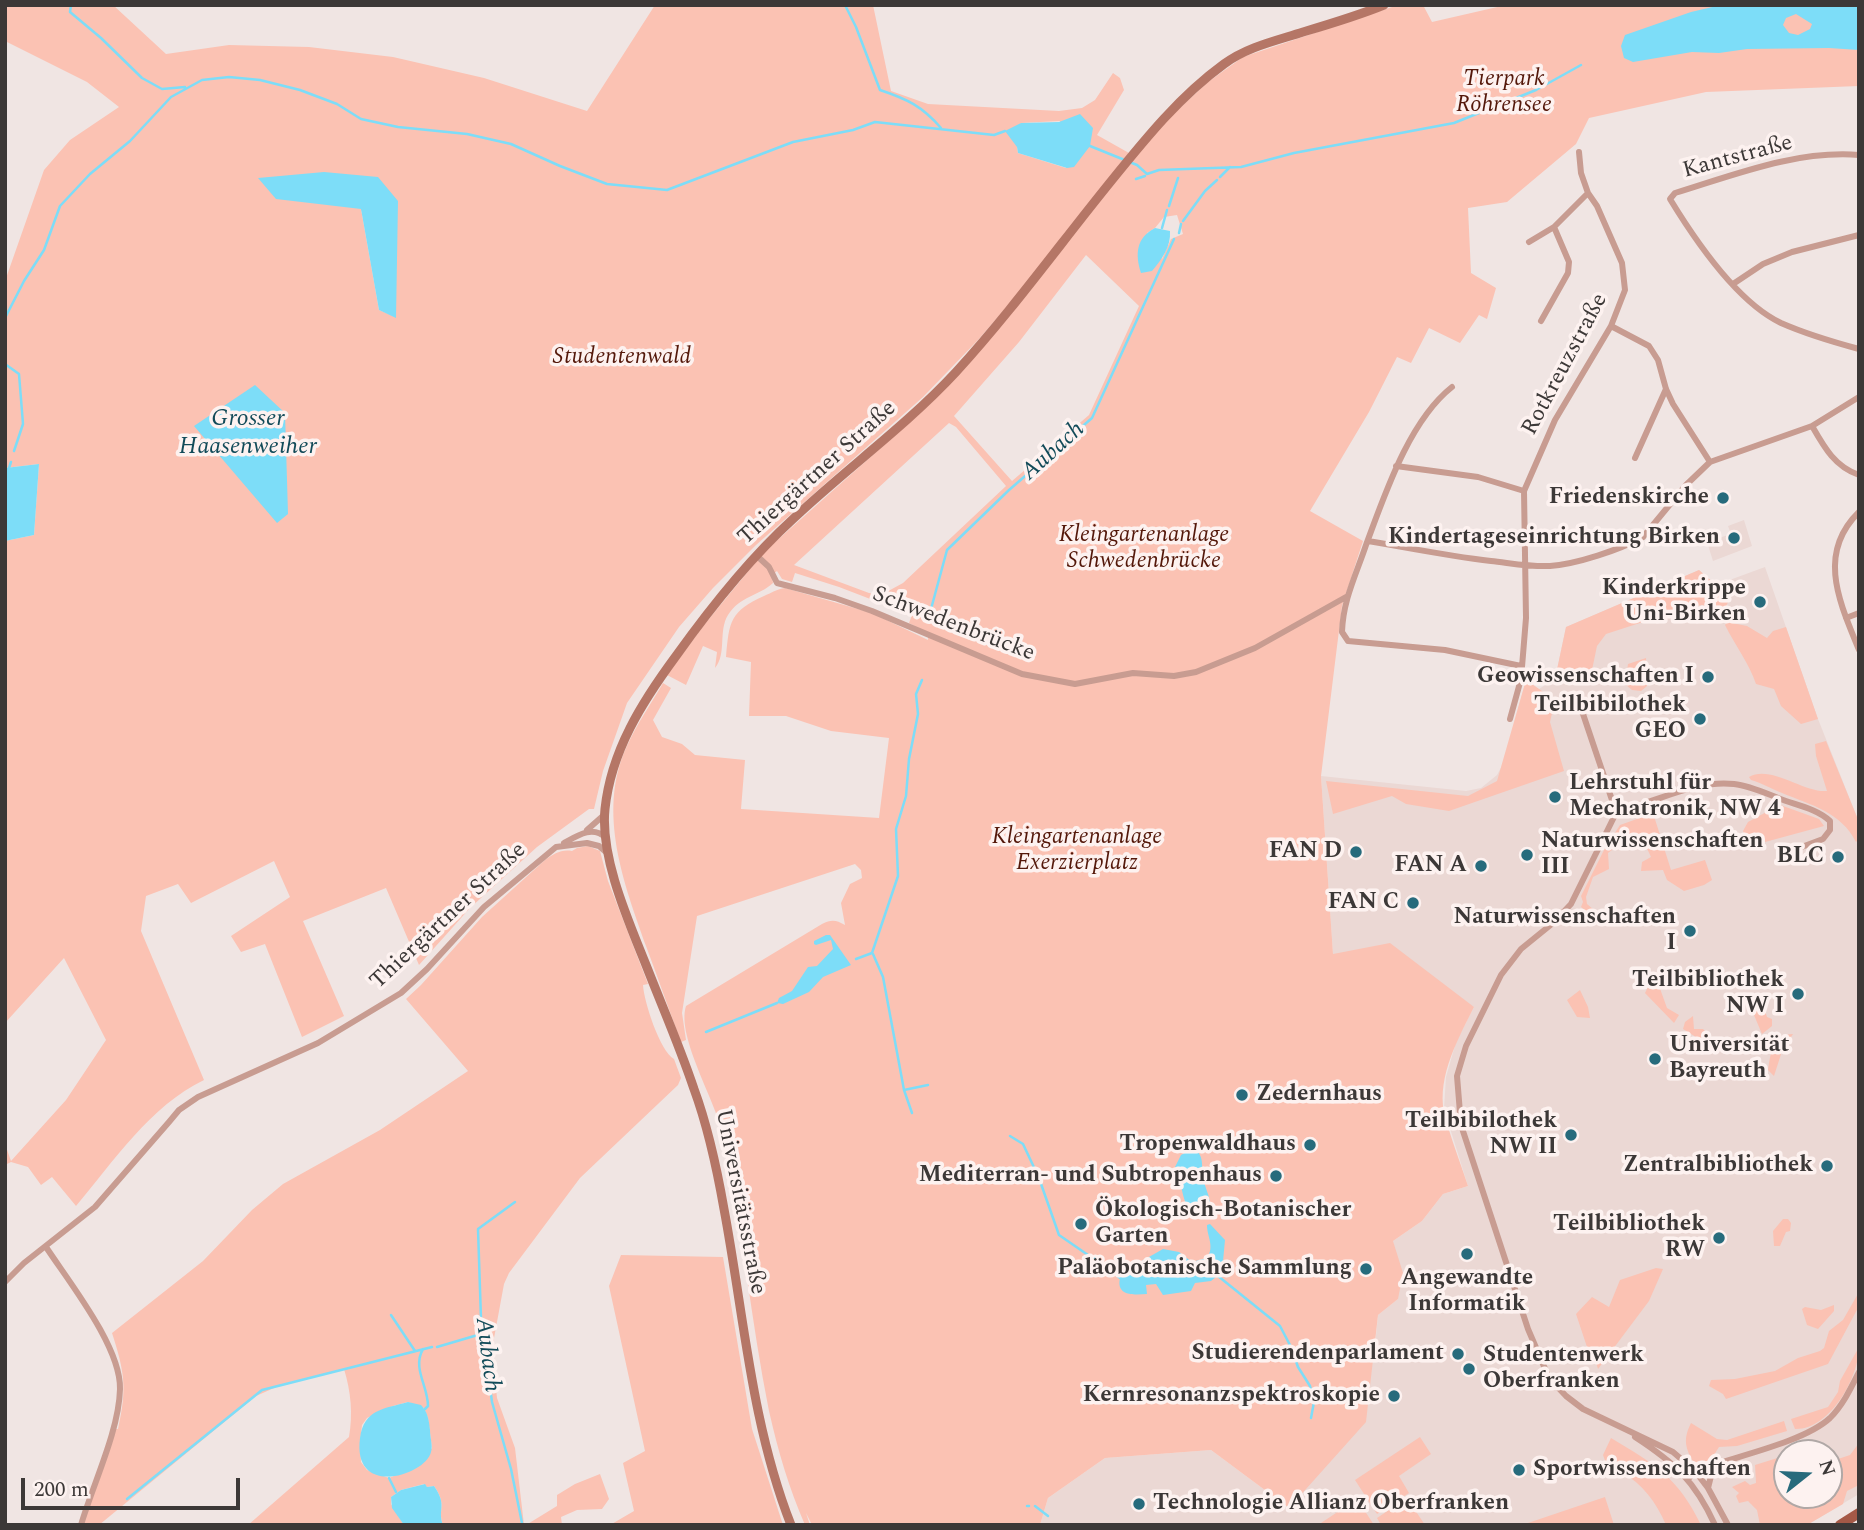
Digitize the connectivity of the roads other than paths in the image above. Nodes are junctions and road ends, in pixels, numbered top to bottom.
1 (1384, 5) edge
2 (1579, 152) dead end
3 (1859, 155) edge
4 (1588, 193) junction
5 (1554, 227) junction
6 (1859, 235) edge
7 (1529, 242) dead end
8 (1733, 284) junction
9 (1541, 321) dead end
10 (1611, 326) junction
11 (1859, 349) edge
12 (1452, 387) dead end
13 (1666, 389) junction
14 (1859, 397) edge
15 (1812, 426) junction
16 (1635, 458) dead end
17 (1710, 462) junction
18 (1396, 466) junction
19 (1859, 475) edge
20 (1524, 491) junction
21 (1859, 512) edge
22 (1368, 541) junction
23 (755, 555) junction
24 (1525, 565) junction
25 (1346, 597) junction
26 (1859, 614) edge
27 (1846, 618) junction
28 (1859, 650) edge
29 (1521, 666) junction
30 (1570, 701) dead end
31 (1510, 719) dead end
32 (1613, 811) junction
33 (604, 816) junction
34 (576, 836) junction
35 (606, 838) junction
36 (556, 847) junction
37 (1791, 851) dead end
38 (608, 855) junction
39 (46, 1247) junction
40 (5, 1282) edge
41 (1859, 1372) edge
42 (1625, 1430) junction
43 (1714, 1464) junction
44 (1695, 1471) junction
45 (1689, 1478) junction
46 (1708, 1488) junction
47 (1859, 1513) edge
48 (81, 1525) edge
49 (791, 1525) edge
50 (1715, 1525) edge
51 (1727, 1525) edge
52 (1840, 1525) edge

1 - 23 main road, Thiergärtner Straße
2 - 4 street, Rotkreuzstraße
3 - 8 street, Kantstraße
4 - 5 street
4 - 10 street, Rotkreuzstraße
5 - 7 street
5 - 9 street, Rotkreuzstraße
6 - 8 street
8 - 11 street
10 - 13 street
10 - 20 street, Rotkreuzstraße
12 - 18 street
13 - 16 street
13 - 17 street
14 - 15 street
15 - 17 street
15 - 19 street
17 - 24 street
18 - 20 street
18 - 22 street
20 - 24 street, Rotkreuzstraße
21 - 27 street
22 - 24 street
22 - 25 street
23 - 25 street, Schwedenbrücke
23 - 33 main road, Thiergärtner Straße
24 - 29 street, Rotkreuzstraße
25 - 29 street
26 - 27 street
27 - 28 street
29 - 31 street, Rotkreuzstraße
30 - 32 street
32 - 37 street
32 - 42 street
33 - 34 street
33 - 35 main road, Thiergärtner Straße
34 - 35 street
34 - 36 street
35 - 38 main road, Thiergärtner Straße
36 - 38 street, Thiergärtner Straße
36 - 39 street, Thiergärtner Straße
38 - 49 main road, Universitätsstraße
39 - 40 street, Thiergärtner Straße
39 - 48 street
41 - 43 street
42 - 44 street
42 - 45 street
43 - 44 street
43 - 46 street
44 - 45 street
44 - 46 street
45 - 50 street
46 - 51 street
47 - 52 main road

